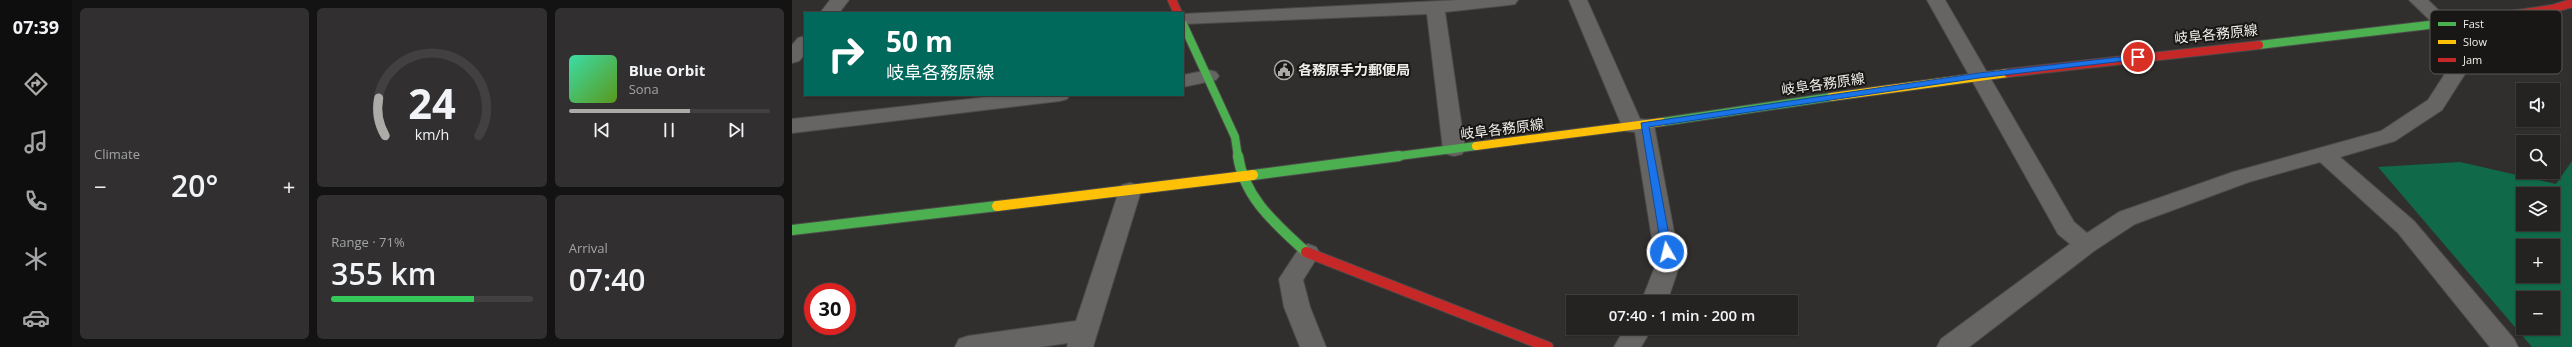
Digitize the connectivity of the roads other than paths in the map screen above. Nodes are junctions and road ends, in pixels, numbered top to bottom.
1 (840, 0) edge
2 (1172, 0) edge
3 (1509, 0) edge
4 (1578, 0) edge
5 (1936, 0) edge
6 (2418, 0) edge
7 (2572, 3) edge
8 (1435, 8) junction
9 (2545, 10) edge
10 (2430, 11) edge
11 (830, 12) edge
12 (1178, 12) edge
13 (1184, 19) edge
14 (1184, 26) edge
15 (2430, 27) edge
16 (804, 43) edge
17 (795, 56) edge
18 (2455, 74) edge
19 (1209, 76) junction
20 (1979, 76) junction
21 (1184, 81) edge
22 (1051, 96) edge
23 (1638, 125) junction
24 (792, 126) edge
25 (1454, 149) junction
26 (2325, 155) junction
27 (1241, 176) junction
28 (1130, 191) junction
29 (792, 230) edge
30 (2086, 245) junction
31 (1308, 253) junction
32 (1657, 295) edge
33 (1634, 335) edge
34 (1083, 339) edge
35 (968, 347) edge
36 (1313, 347) edge
37 (1548, 347) edge
38 (1627, 347) edge
39 (1950, 347) edge
40 (2505, 347) edge

1 - 11 street
2 - 12 main road
3 - 8 street
4 - 23 street
5 - 20 street
6 - 10 street
7 - 9 main road, 岐阜各務原線
8 - 13 street
8 - 25 street
14 - 19 main road
15 - 20 main road, 岐阜各務原線
16 - 17 street
18 - 26 street
19 - 21 street
19 - 27 main road
20 - 23 main road, 岐阜各務原線
20 - 30 street
22 - 24 street
23 - 25 main road, 岐阜各務原線
23 - 32 street
25 - 27 main road, 岐阜各務原線
26 - 30 street
26 - 40 street
27 - 28 main road, 岐阜各務原線
27 - 31 main road
28 - 29 main road, 岐阜各務原線
28 - 34 street
30 - 39 street
31 - 36 street
31 - 37 main road
33 - 38 street
34 - 35 street

